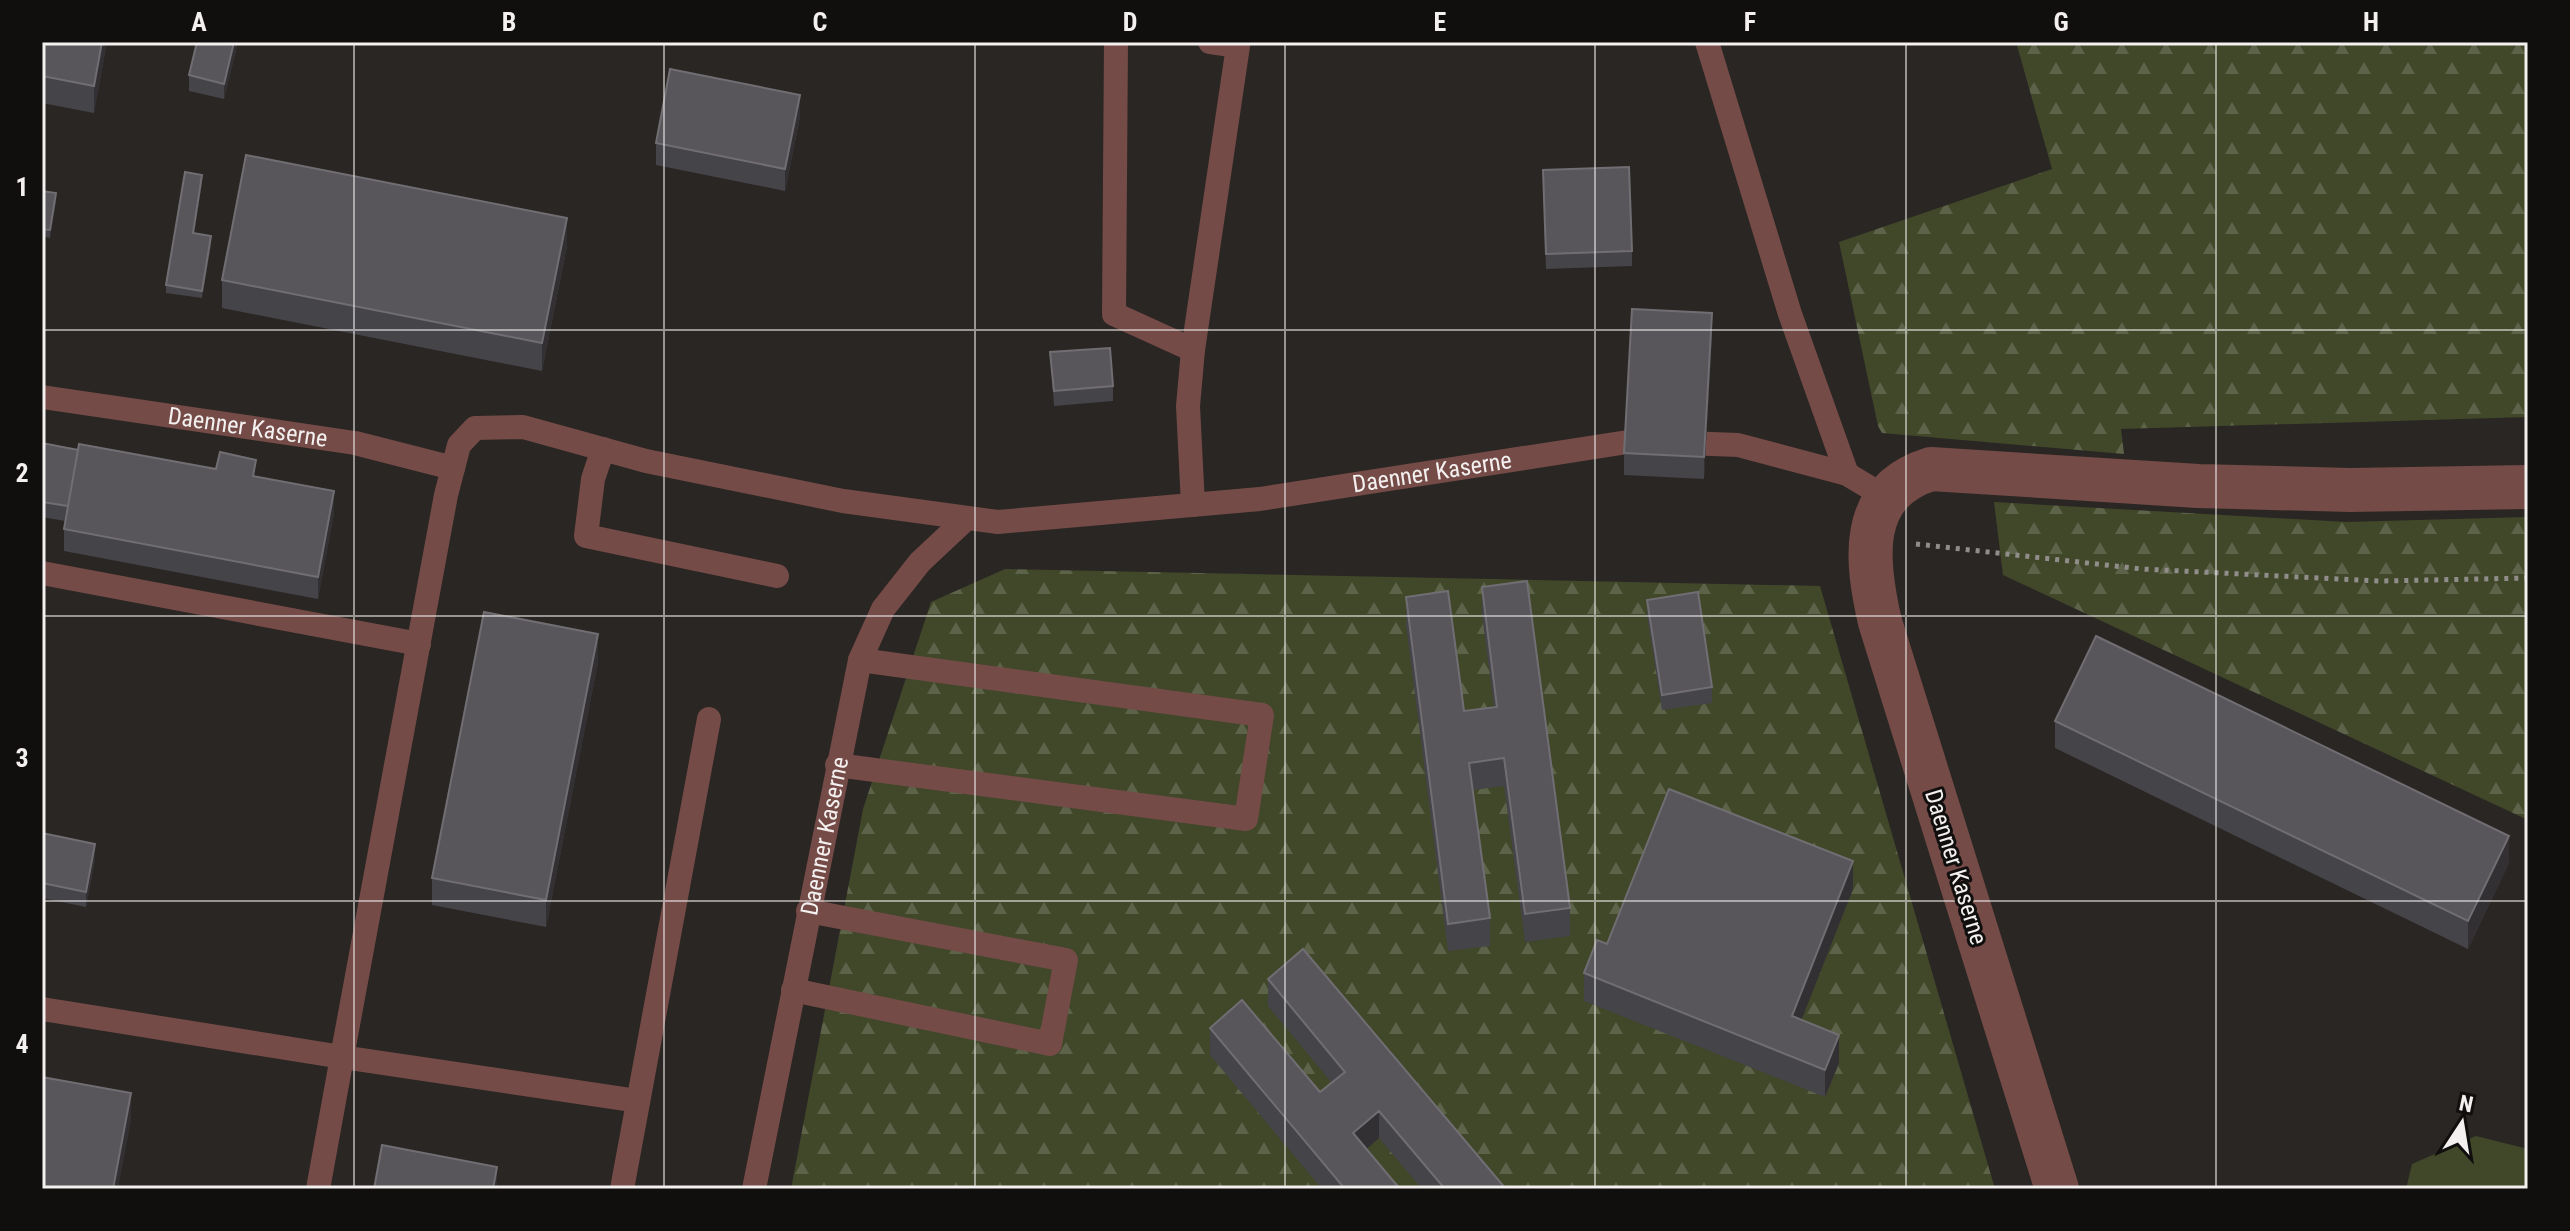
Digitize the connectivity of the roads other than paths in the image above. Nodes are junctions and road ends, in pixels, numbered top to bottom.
1 (1116, 42) edge
2 (1210, 42) edge
3 (1707, 42) edge
4 (1193, 350) junction
5 (42, 397) edge
6 (603, 449) junction
7 (453, 468) junction
8 (1847, 474) junction
9 (2528, 487) edge
10 (1887, 498) junction
11 (1193, 505) junction
12 (967, 518) junction
13 (42, 573) edge
14 (777, 576) dead end
15 (419, 644) junction
16 (860, 660) junction
17 (709, 719) dead end
18 (837, 765) junction
19 (808, 911) junction
20 (793, 990) junction
21 (42, 1009) edge
22 (342, 1057) junction
23 (638, 1101) junction
24 (318, 1189) edge
25 (622, 1189) edge
26 (754, 1189) edge
27 (2057, 1189) edge

1 - 4 lane
2 - 4 lane
3 - 8 lane
4 - 11 lane
5 - 7 lane, Daenner Kaserne
6 - 7 lane, Daenner Kaserne
6 - 12 lane, Daenner Kaserne
6 - 14 lane
7 - 15 lane, Daenner Kaserne
8 - 10 lane, Daenner Kaserne
8 - 11 lane, Daenner Kaserne
9 - 10 street, Daenner Kaserne
10 - 27 street, Daenner Kaserne
11 - 12 lane, Daenner Kaserne
12 - 16 lane, Daenner Kaserne
13 - 15 lane
15 - 22 lane, Daenner Kaserne
16 - 18 lane, Daenner Kaserne
16 - 18 lane
17 - 23 lane
18 - 19 lane, Daenner Kaserne
19 - 20 lane, Daenner Kaserne
19 - 20 lane
20 - 26 lane, Daenner Kaserne
21 - 22 lane
22 - 23 lane
22 - 24 lane, Daenner Kaserne
23 - 25 lane

